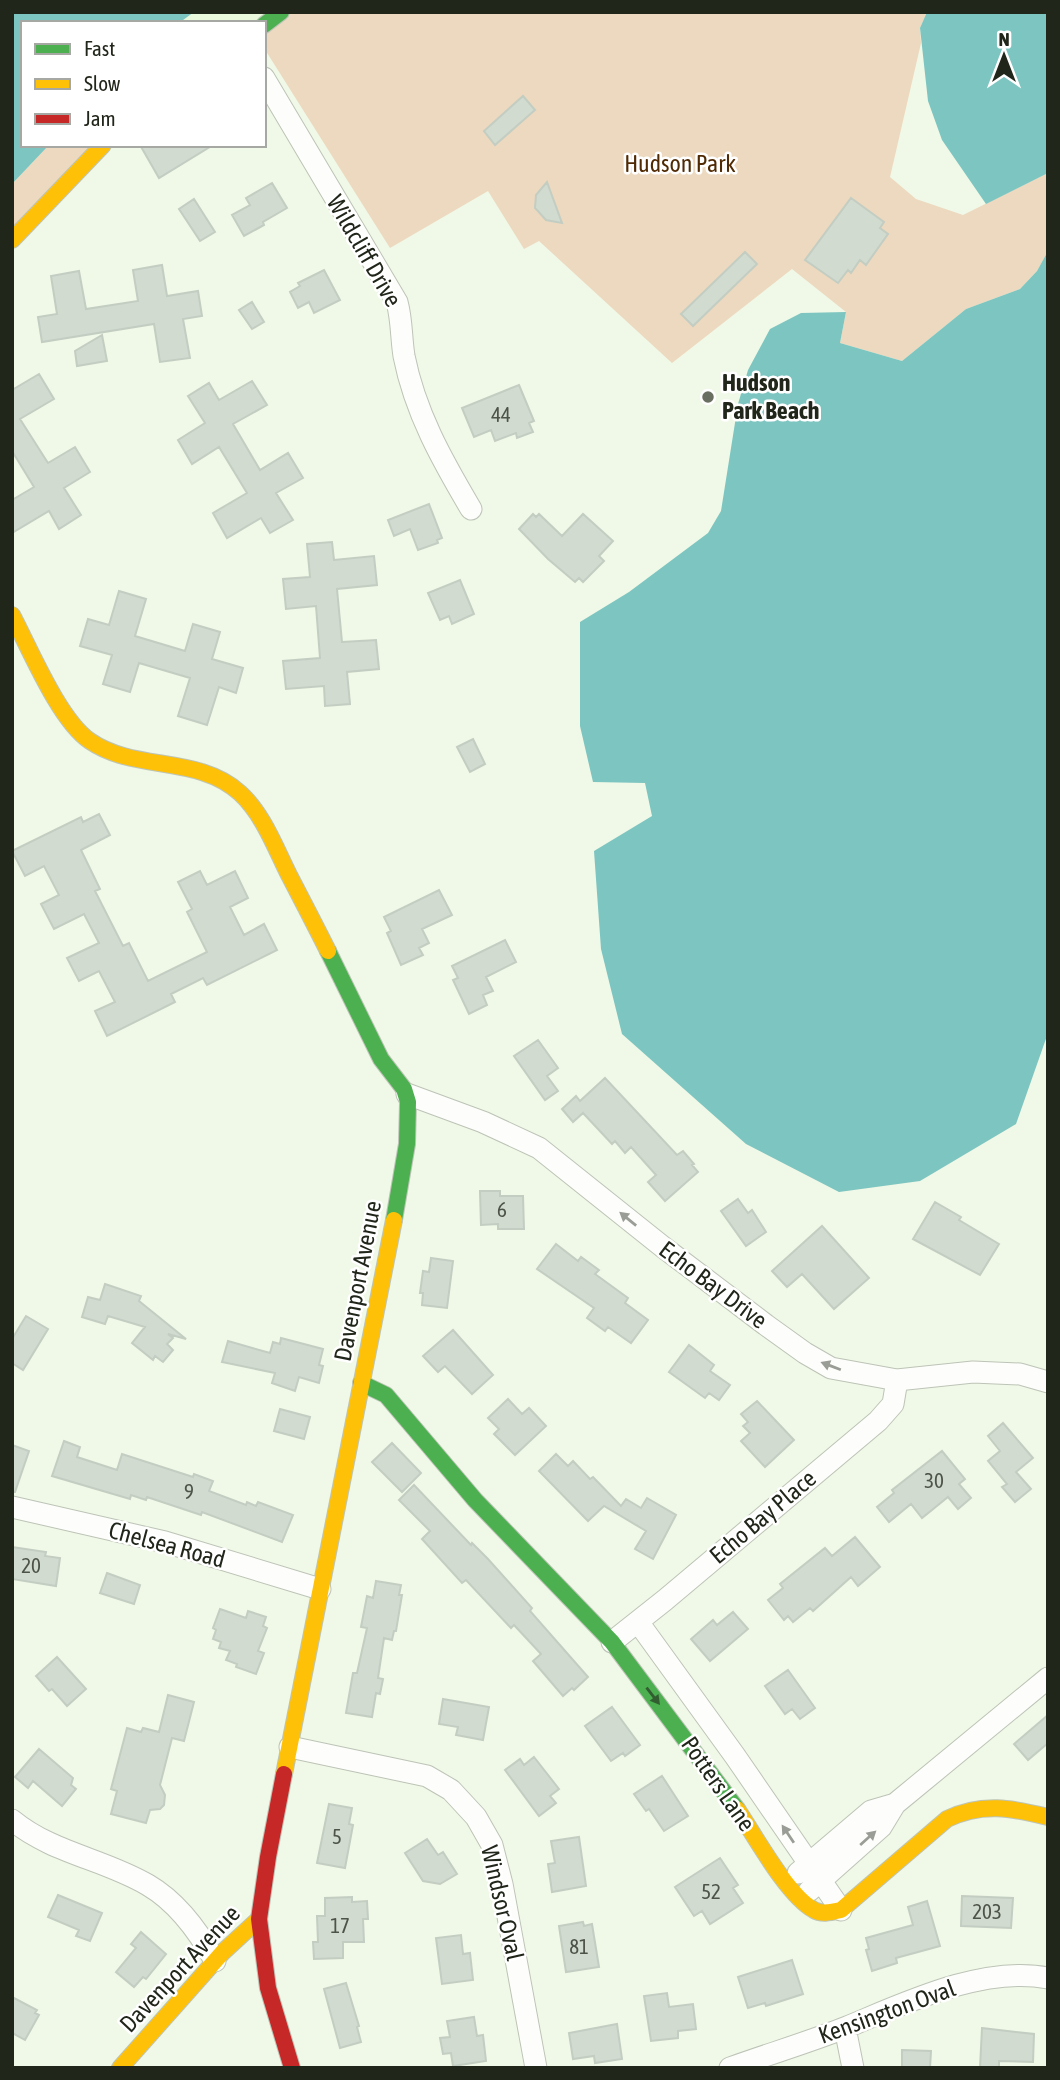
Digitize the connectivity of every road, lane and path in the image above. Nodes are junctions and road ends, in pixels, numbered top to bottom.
1 (281, 12) edge
2 (266, 23) edge
3 (266, 81) edge
4 (101, 147) edge
5 (12, 240) edge
6 (471, 509) dead end
7 (12, 615) edge
8 (407, 1094) junction
9 (897, 1380) junction
10 (1048, 1382) edge
11 (361, 1383) junction
12 (12, 1507) edge
13 (320, 1589) junction
14 (638, 1622) junction
15 (612, 1642) junction
16 (1048, 1678) edge
17 (290, 1747) junction
18 (1048, 1817) edge
19 (12, 1820) edge
20 (814, 1873) junction
21 (793, 1890) junction
22 (841, 1910) junction
23 (259, 1919) junction
24 (215, 1961) junction
25 (1048, 1978) edge
26 (845, 2028) junction
27 (120, 2068) edge
28 (292, 2068) edge
29 (536, 2068) edge
30 (730, 2068) edge
31 (853, 2068) edge

1 - 2 street
3 - 6 street, Wildcliff Drive
4 - 5 street
7 - 8 street
9 -> 8 street, Echo Bay Drive
8 - 11 street, Davenport Avenue
9 - 10 street, Echo Bay Drive
9 - 14 street, Echo Bay Place
11 - 13 street, Davenport Avenue
11 - 15 street, Potters Lane
12 - 13 street, Chelsea Road
13 - 17 street, Davenport Avenue
14 - 15 street, Echo Bay Place
20 -> 14 street, Potters Lane
15 -> 21 street, Potters Lane
16 - 20 street
17 - 23 street, Davenport Avenue
17 - 29 street, Windsor Oval
18 - 22 street
19 - 24 street
20 - 21 street
20 - 22 street, Potters Lane
21 - 22 street, Potters Lane
23 - 24 street, Davenport Avenue
23 - 28 street
24 - 27 street, Davenport Avenue
25 - 26 street, Kensington Oval
26 - 30 street, Kensington Oval
26 - 31 street

